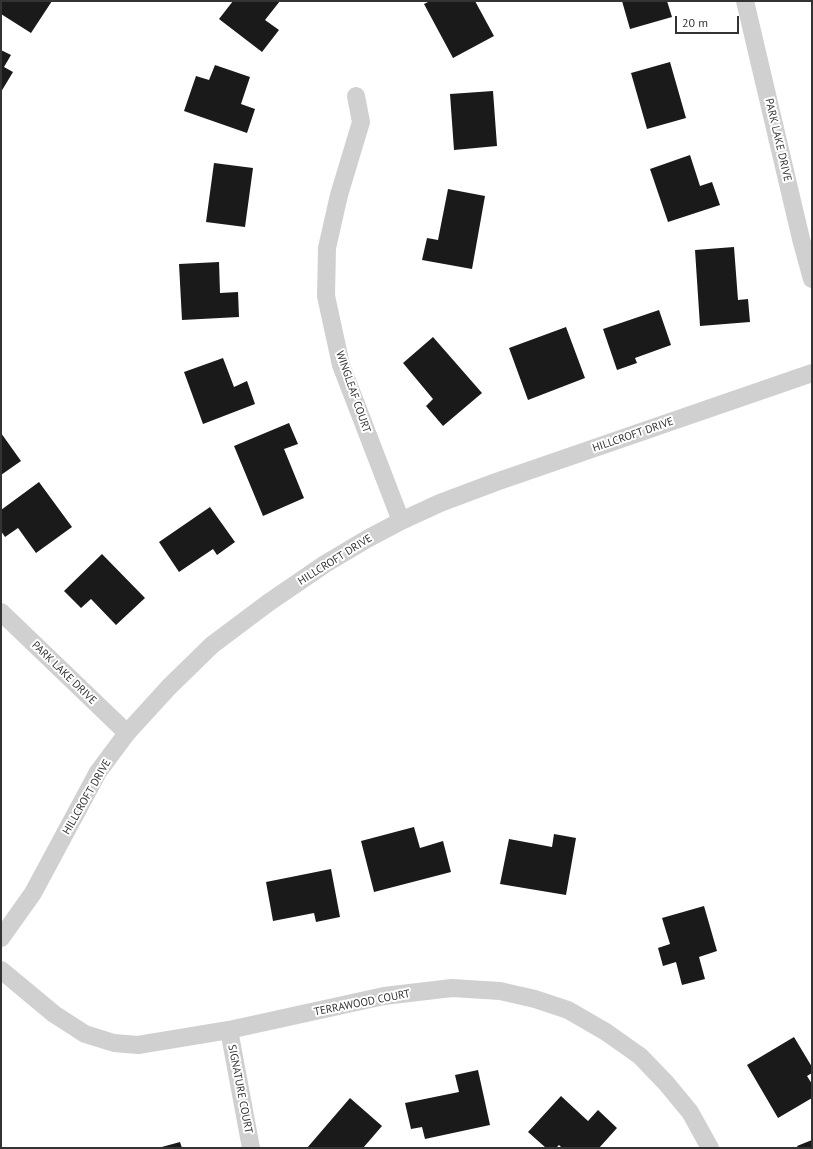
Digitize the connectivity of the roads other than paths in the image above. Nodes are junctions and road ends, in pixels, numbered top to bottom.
1 (745, 1) edge
2 (356, 96) dead end
3 (812, 279) edge
4 (812, 373) edge
5 (401, 521) junction
6 (1, 612) edge
7 (127, 733) junction
8 (1, 938) edge
9 (1, 970) edge
10 (229, 1030) junction
11 (251, 1148) edge
12 (710, 1148) edge

1 - 3 street, PARK LAKE DRIVE
2 - 5 street, WINGLEAF COURT
4 - 5 street, HILLCROFT DRIVE
5 - 7 street, HILLCROFT DRIVE
6 - 7 street, PARK LAKE DRIVE
7 - 8 street, HILLCROFT DRIVE
9 - 10 street, TERRAWOOD COURT
10 - 11 street, SIGNATURE COURT
10 - 12 street, TERRAWOOD COURT

